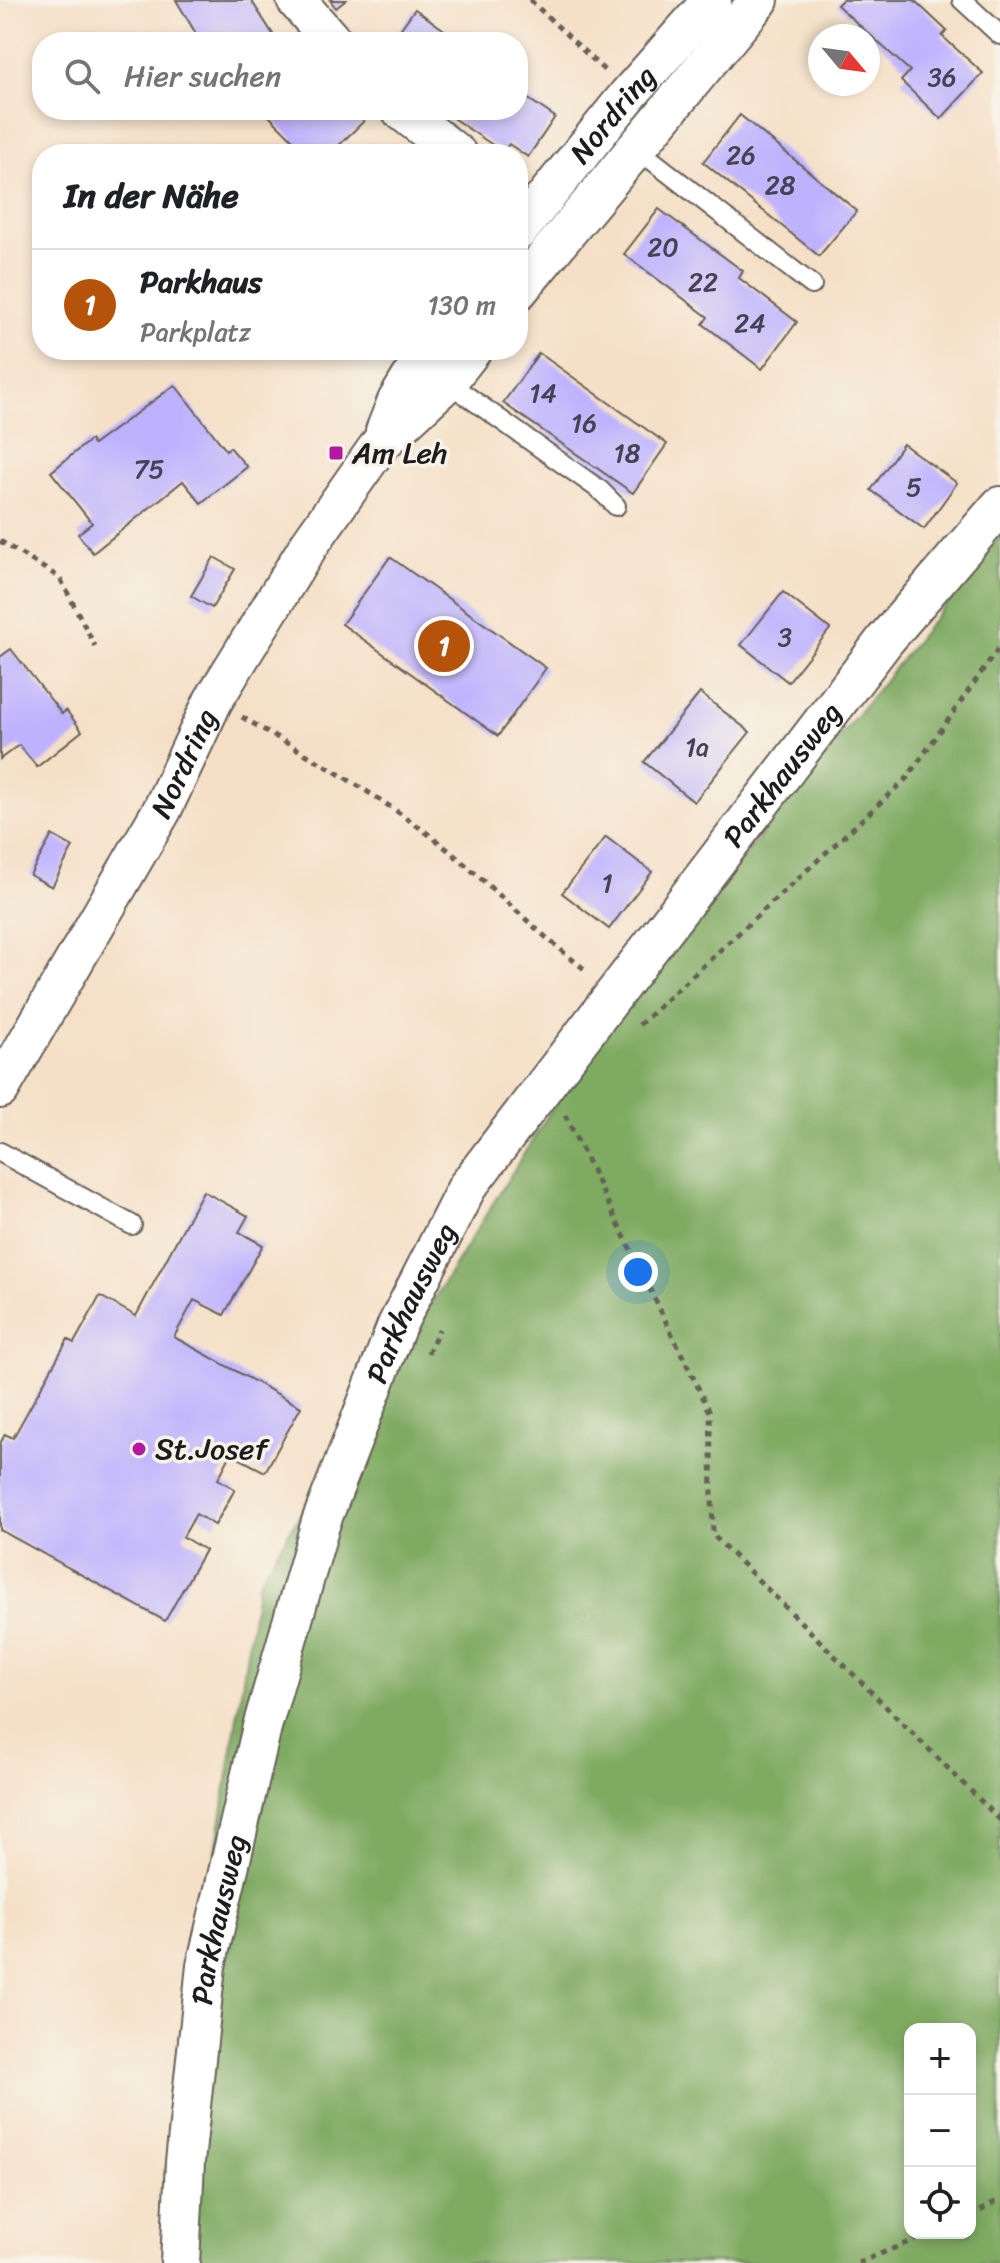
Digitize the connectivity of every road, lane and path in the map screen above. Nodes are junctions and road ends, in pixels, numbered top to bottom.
1 (296, 0) edge
2 (530, 0) edge
3 (712, 0) edge
4 (759, 0) edge
5 (962, 0) edge
6 (324, 32) edge
7 (1000, 35) edge
8 (629, 94) junction
9 (414, 120) edge
10 (444, 144) edge
11 (635, 147) junction
12 (528, 219) edge
13 (528, 279) edge
14 (812, 285) dead end
15 (438, 366) edge
16 (616, 506) dead end
17 (1000, 506) edge
18 (0, 541) edge
19 (95, 646) dead end
20 (1000, 646) edge
21 (213, 701) junction
22 (617, 993) junction
23 (627, 1036) dead end
24 (0, 1089) edge
25 (557, 1100) dead end
26 (0, 1152) edge
27 (132, 1225) dead end
28 (441, 1324) dead end
29 (422, 1367) dead end
30 (1000, 1820) edge
31 (1000, 2199) edge
32 (976, 2213) edge
33 (916, 2239) edge
34 (180, 2263) edge
35 (858, 2263) edge

1 - 6 street
2 - 8 path
3 - 8 street, Nordring
4 - 11 street, Nordring
5 - 7 lane
8 - 12 street, Nordring
9 - 10 street
11 - 13 street, Nordring
11 - 14 lane, Nordring
15 - 16 lane
15 - 21 street, Nordring
17 - 22 street, Parkhausweg
18 - 19 path
20 - 23 path
21 - 22 path
21 - 24 street, Nordring
22 - 34 street, Parkhausweg
25 - 30 path
26 - 27 lane
28 - 29 path
31 - 32 path
33 - 35 path

